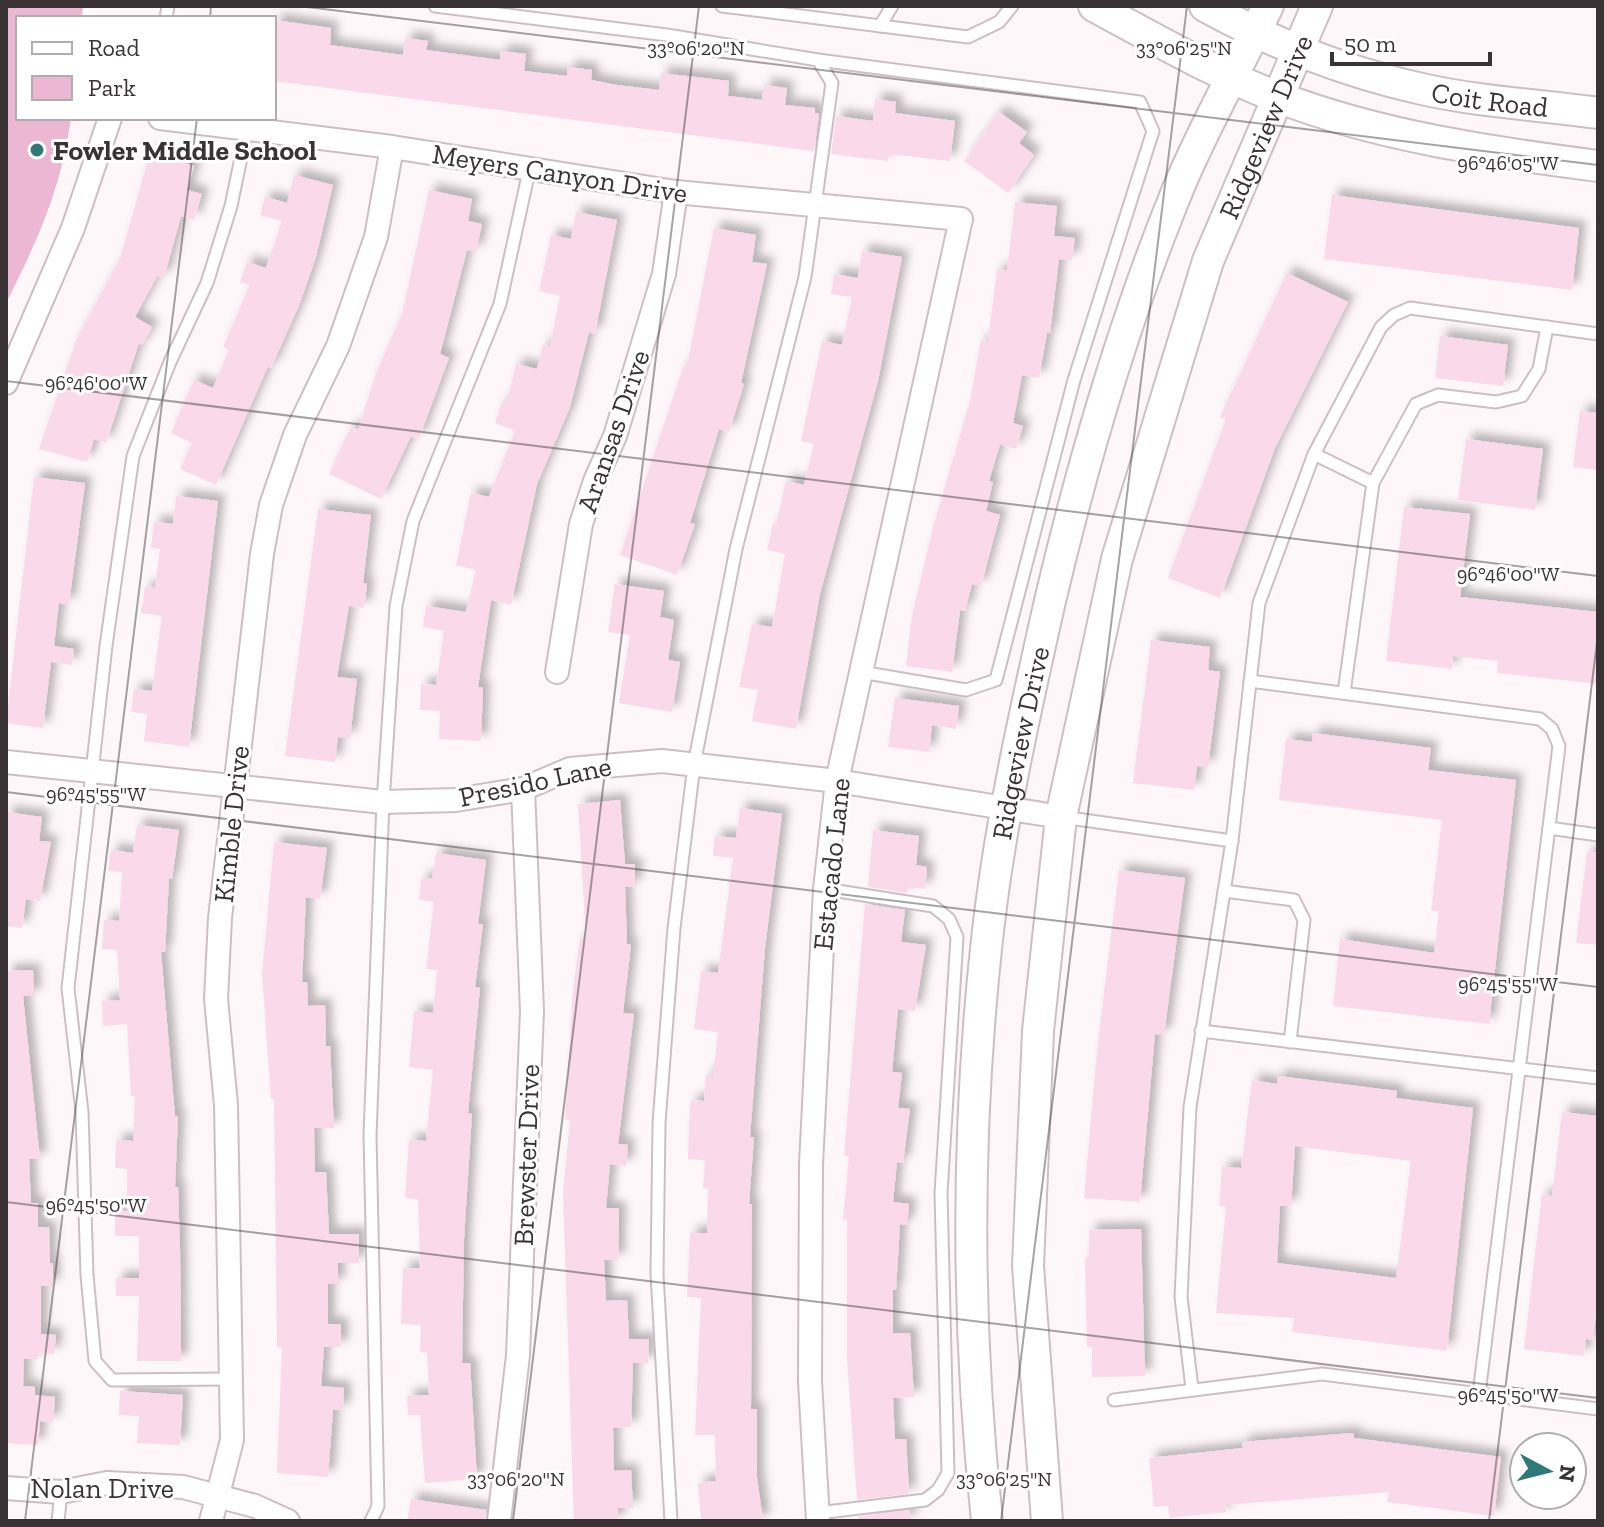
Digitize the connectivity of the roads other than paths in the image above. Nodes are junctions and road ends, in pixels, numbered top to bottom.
1 (435, 6) edge
2 (722, 6) edge
3 (730, 6) edge
4 (816, 6) edge
5 (892, 6) edge
6 (1012, 6) edge
7 (1094, 6) edge
8 (1205, 6) edge
9 (1268, 6) edge
10 (1317, 6) edge
11 (829, 19) junction
12 (880, 26) junction
13 (1255, 33) junction
14 (1297, 51) junction
15 (818, 60) junction
16 (1229, 77) junction
17 (1277, 97) junction
18 (1598, 113) edge
19 (109, 120) edge
20 (176, 120) edge
21 (247, 129) junction
22 (392, 147) junction
23 (1598, 166) edge
24 (529, 171) junction
25 (676, 192) junction
26 (817, 206) junction
27 (961, 219) joint
28 (1547, 327) junction
29 (1598, 334) edge
30 (6, 383) edge
31 (1314, 454) junction
32 (1373, 483) junction
33 (557, 672) dead end
34 (861, 672) junction
35 (1250, 681) junction
36 (1344, 693) junction
37 (6, 762) edge
38 (694, 765) junction
39 (93, 771) junction
40 (837, 781) junction
41 (234, 787) junction
42 (523, 789) junction
43 (383, 802) junction
44 (1007, 808) junction
45 (1061, 817) junction
46 (1549, 828) junction
47 (1598, 835) edge
48 (1232, 841) junction
49 (825, 889) junction
50 (1224, 891) junction
51 (1201, 1031) junction
52 (1290, 1042) junction
53 (1520, 1069) junction
54 (1598, 1078) edge
55 (232, 1379) junction
56 (1192, 1388) junction
57 (1479, 1394) junction
58 (1114, 1400) dead end
59 (1598, 1409) edge
60 (6, 1488) edge
61 (61, 1492) junction
62 (218, 1494) junction
63 (818, 1517) edge
64 (58, 1521) edge
65 (211, 1521) edge
66 (288, 1521) edge
67 (371, 1521) edge
68 (499, 1521) edge
69 (671, 1521) edge
70 (987, 1521) edge
71 (1047, 1521) edge

1 - 15 lane
2 - 3 lane
3 - 11 lane
4 - 11 lane
5 - 12 lane
6 - 12 lane
7 - 16 main road, Coit Road
8 - 13 main road, Coit Road
9 - 13 main road, Ridgeview Drive
10 - 14 main road, Ridgeview Drive
11 - 12 lane
13 - 14 main road, Coit Road
13 - 16 main road, Ridgeview Drive
14 - 17 main road, Ridgeview Drive
14 - 18 main road, Coit Road
15 - 26 lane
15 - 34 lane
16 - 17 main road, Coit Road
16 - 44 main road, Ridgeview Drive
17 - 23 main road, Coit Road
17 - 45 main road, Ridgeview Drive
19 - 30 street
20 - 21 street, Meyers Canyon Drive
21 - 22 street, Meyers Canyon Drive
21 - 39 lane
22 - 24 street, Meyers Canyon Drive
22 - 41 street, Kimble Drive
24 - 25 street, Meyers Canyon Drive
24 - 43 lane
25 - 26 street, Meyers Canyon Drive
25 - 33 street, Aransas Drive
26 - 27 street, Meyers Canyon Drive
26 - 38 lane
27 - 34 street, Estacado Lane
28 - 29 lane
28 - 31 lane
28 - 32 lane
31 - 32 lane
31 - 35 lane
32 - 36 lane
34 - 40 street, Estacado Lane
35 - 36 lane
35 - 48 lane
36 - 46 lane
37 - 39 street, Presido Lane
38 - 40 street, Presido Lane
38 - 42 street, Presido Lane
38 - 69 lane
39 - 41 street, Presido Lane
39 - 55 lane
40 - 44 street, Presido Lane
40 - 49 street, Estacado Lane
41 - 43 street, Presido Lane
41 - 55 street, Kimble Drive
42 - 43 street, Presido Lane
42 - 68 street, Brewster Drive
43 - 67 lane
44 - 45 street, Presido Lane
44 - 70 main road, Ridgeview Drive
45 - 48 lane
45 - 71 main road, Ridgeview Drive
46 - 47 lane
46 - 53 lane
48 - 50 lane
49 - 63 street, Estacado Lane
49 - 63 lane
50 - 51 lane
50 - 52 lane
51 - 52 lane
51 - 56 lane
52 - 53 lane
53 - 54 lane
53 - 57 lane
55 - 62 street, Kimble Drive
56 - 57 lane
56 - 58 lane
57 - 59 lane
60 - 61 street, Nolan Drive
61 - 62 street, Nolan Drive
61 - 64 lane
62 - 65 street, Kimble Drive
62 - 66 street, Nolan Drive

